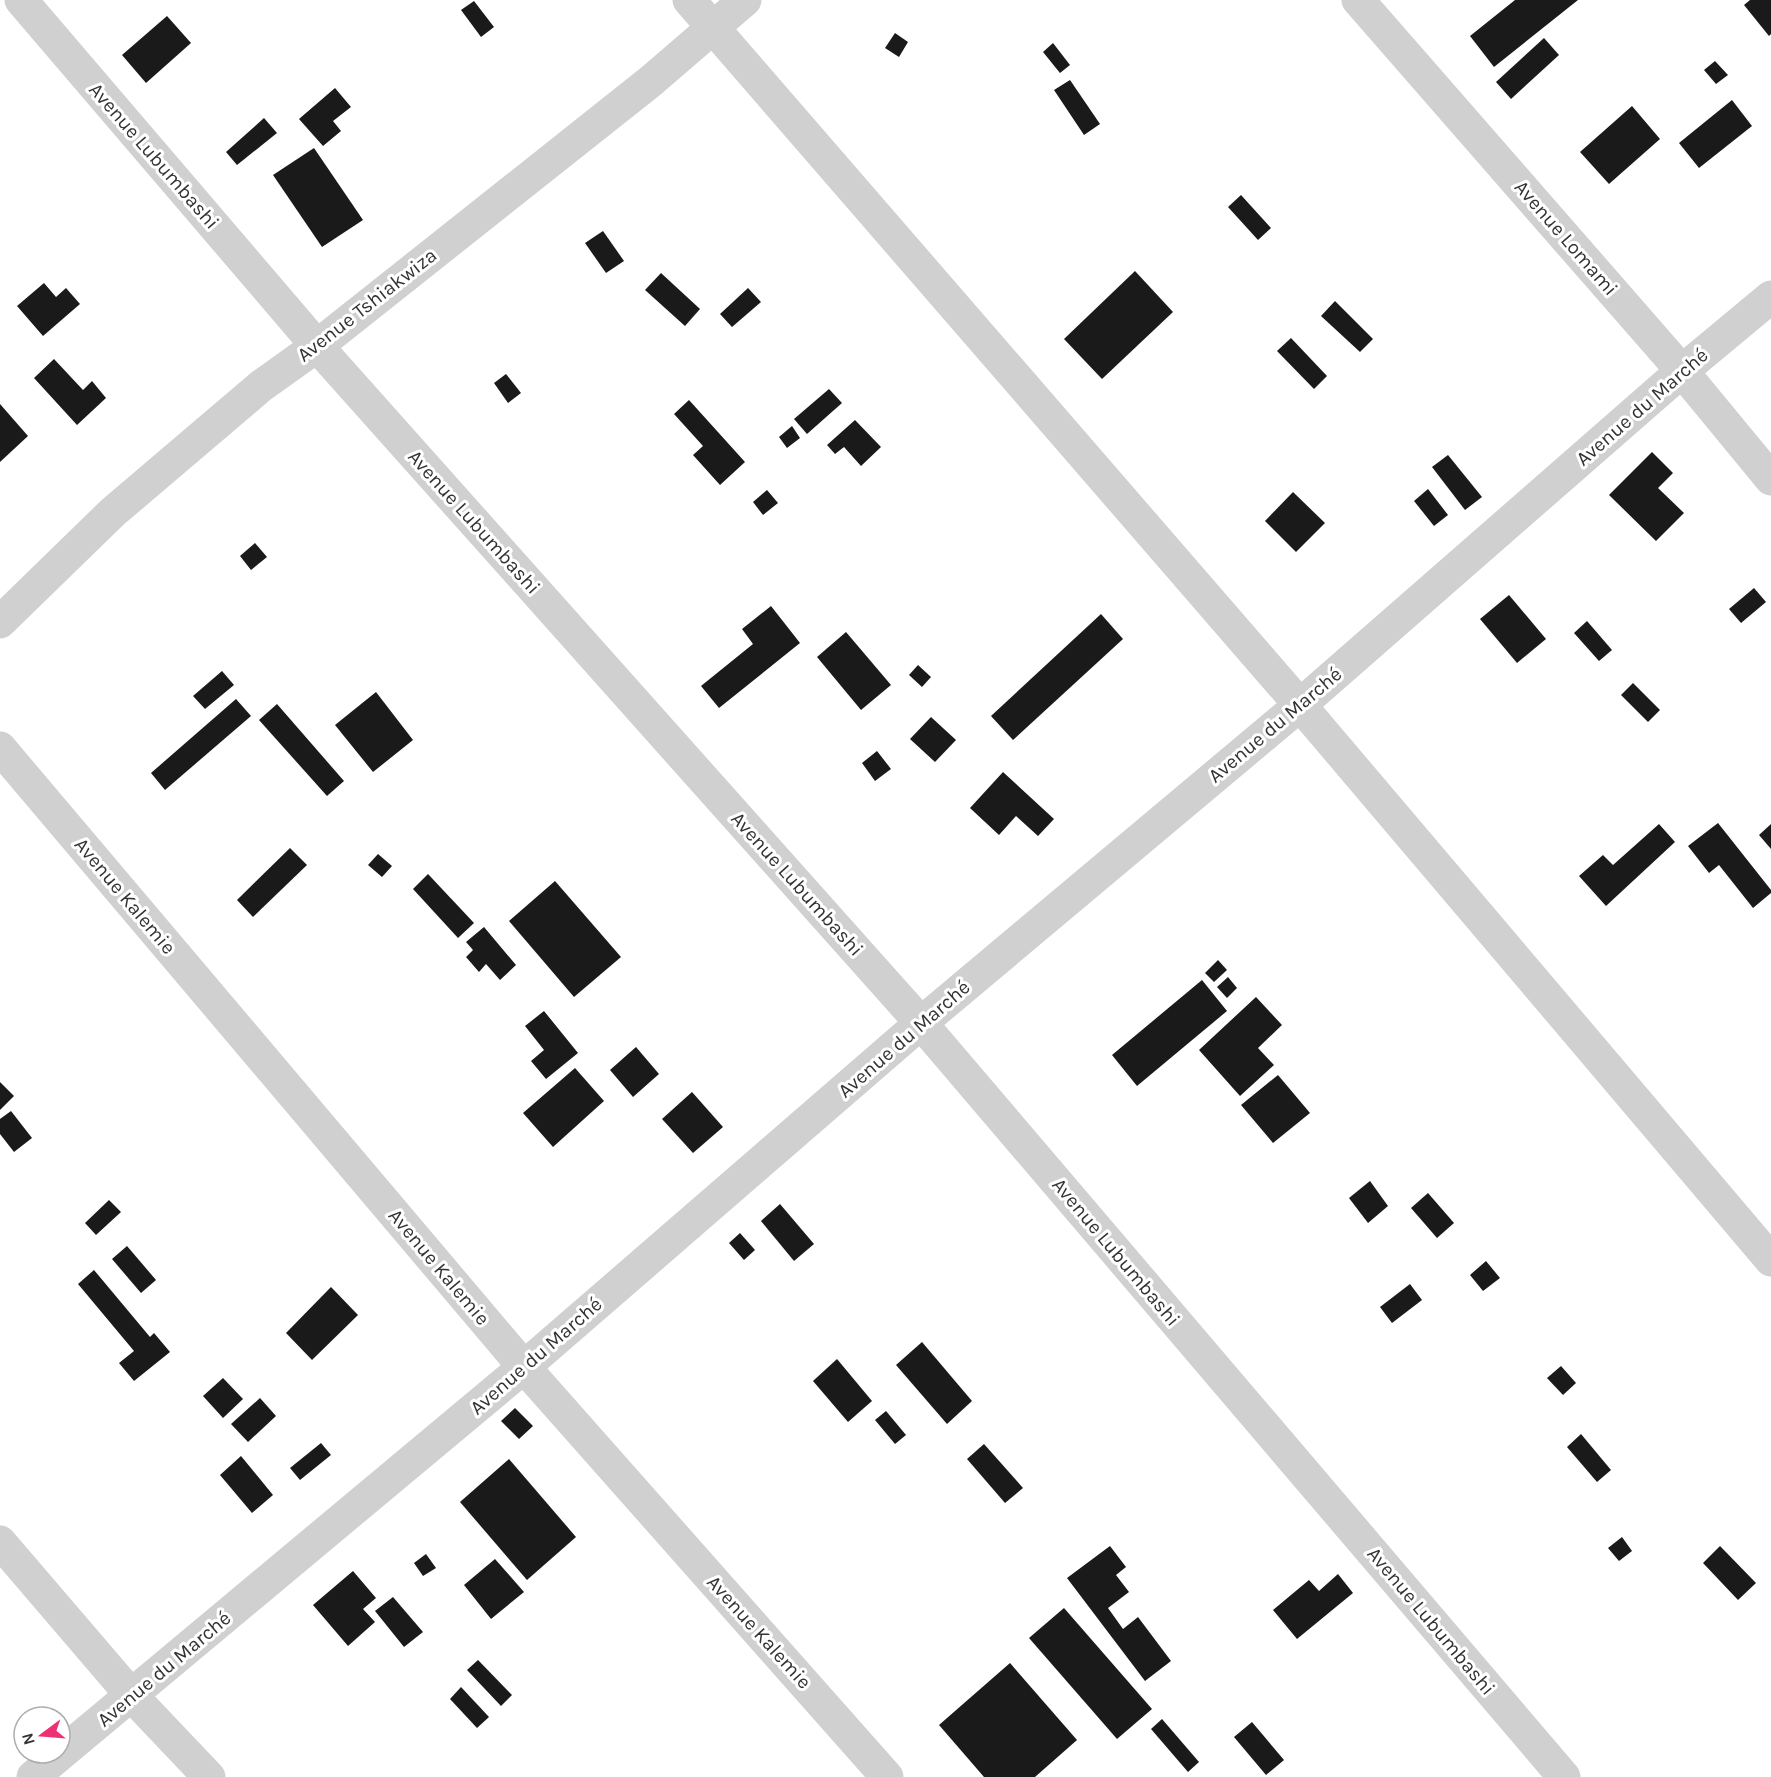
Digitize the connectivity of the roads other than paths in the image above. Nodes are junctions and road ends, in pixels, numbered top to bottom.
1 (21, 0) edge
2 (689, 0) edge
3 (745, 0) edge
4 (1358, 0) edge
5 (713, 28) junction
6 (1771, 297) edge
7 (317, 346) junction
8 (1682, 371) junction
9 (1771, 479) edge
10 (0, 622) edge
11 (1300, 705) junction
12 (0, 748) edge
13 (921, 1023) junction
14 (1771, 1260) edge
15 (524, 1367) junction
16 (0, 1542) edge
17 (132, 1696) junction
18 (33, 1777) edge
19 (209, 1777) edge
20 (887, 1777) edge
21 (1564, 1777) edge

1 - 7 street, Avenue Lubumbashi
2 - 5 street
3 - 5 street, Avenue Tshiakwiza
4 - 8 street, Avenue Lomami
5 - 7 street, Avenue Tshiakwiza
5 - 11 street
6 - 8 street, Avenue du Marché
7 - 10 street, Avenue Tshiakwiza
7 - 13 street, Avenue Lubumbashi
8 - 9 street, Avenue Lomami
8 - 11 street, Avenue du Marché
11 - 13 street, Avenue du Marché
11 - 14 street
12 - 15 street, Avenue Kalemie
13 - 15 street, Avenue du Marché
13 - 21 street, Avenue Lubumbashi
15 - 17 street, Avenue du Marché
15 - 20 street, Avenue Kalemie
16 - 17 street
17 - 18 street, Avenue du Marché
17 - 19 street

